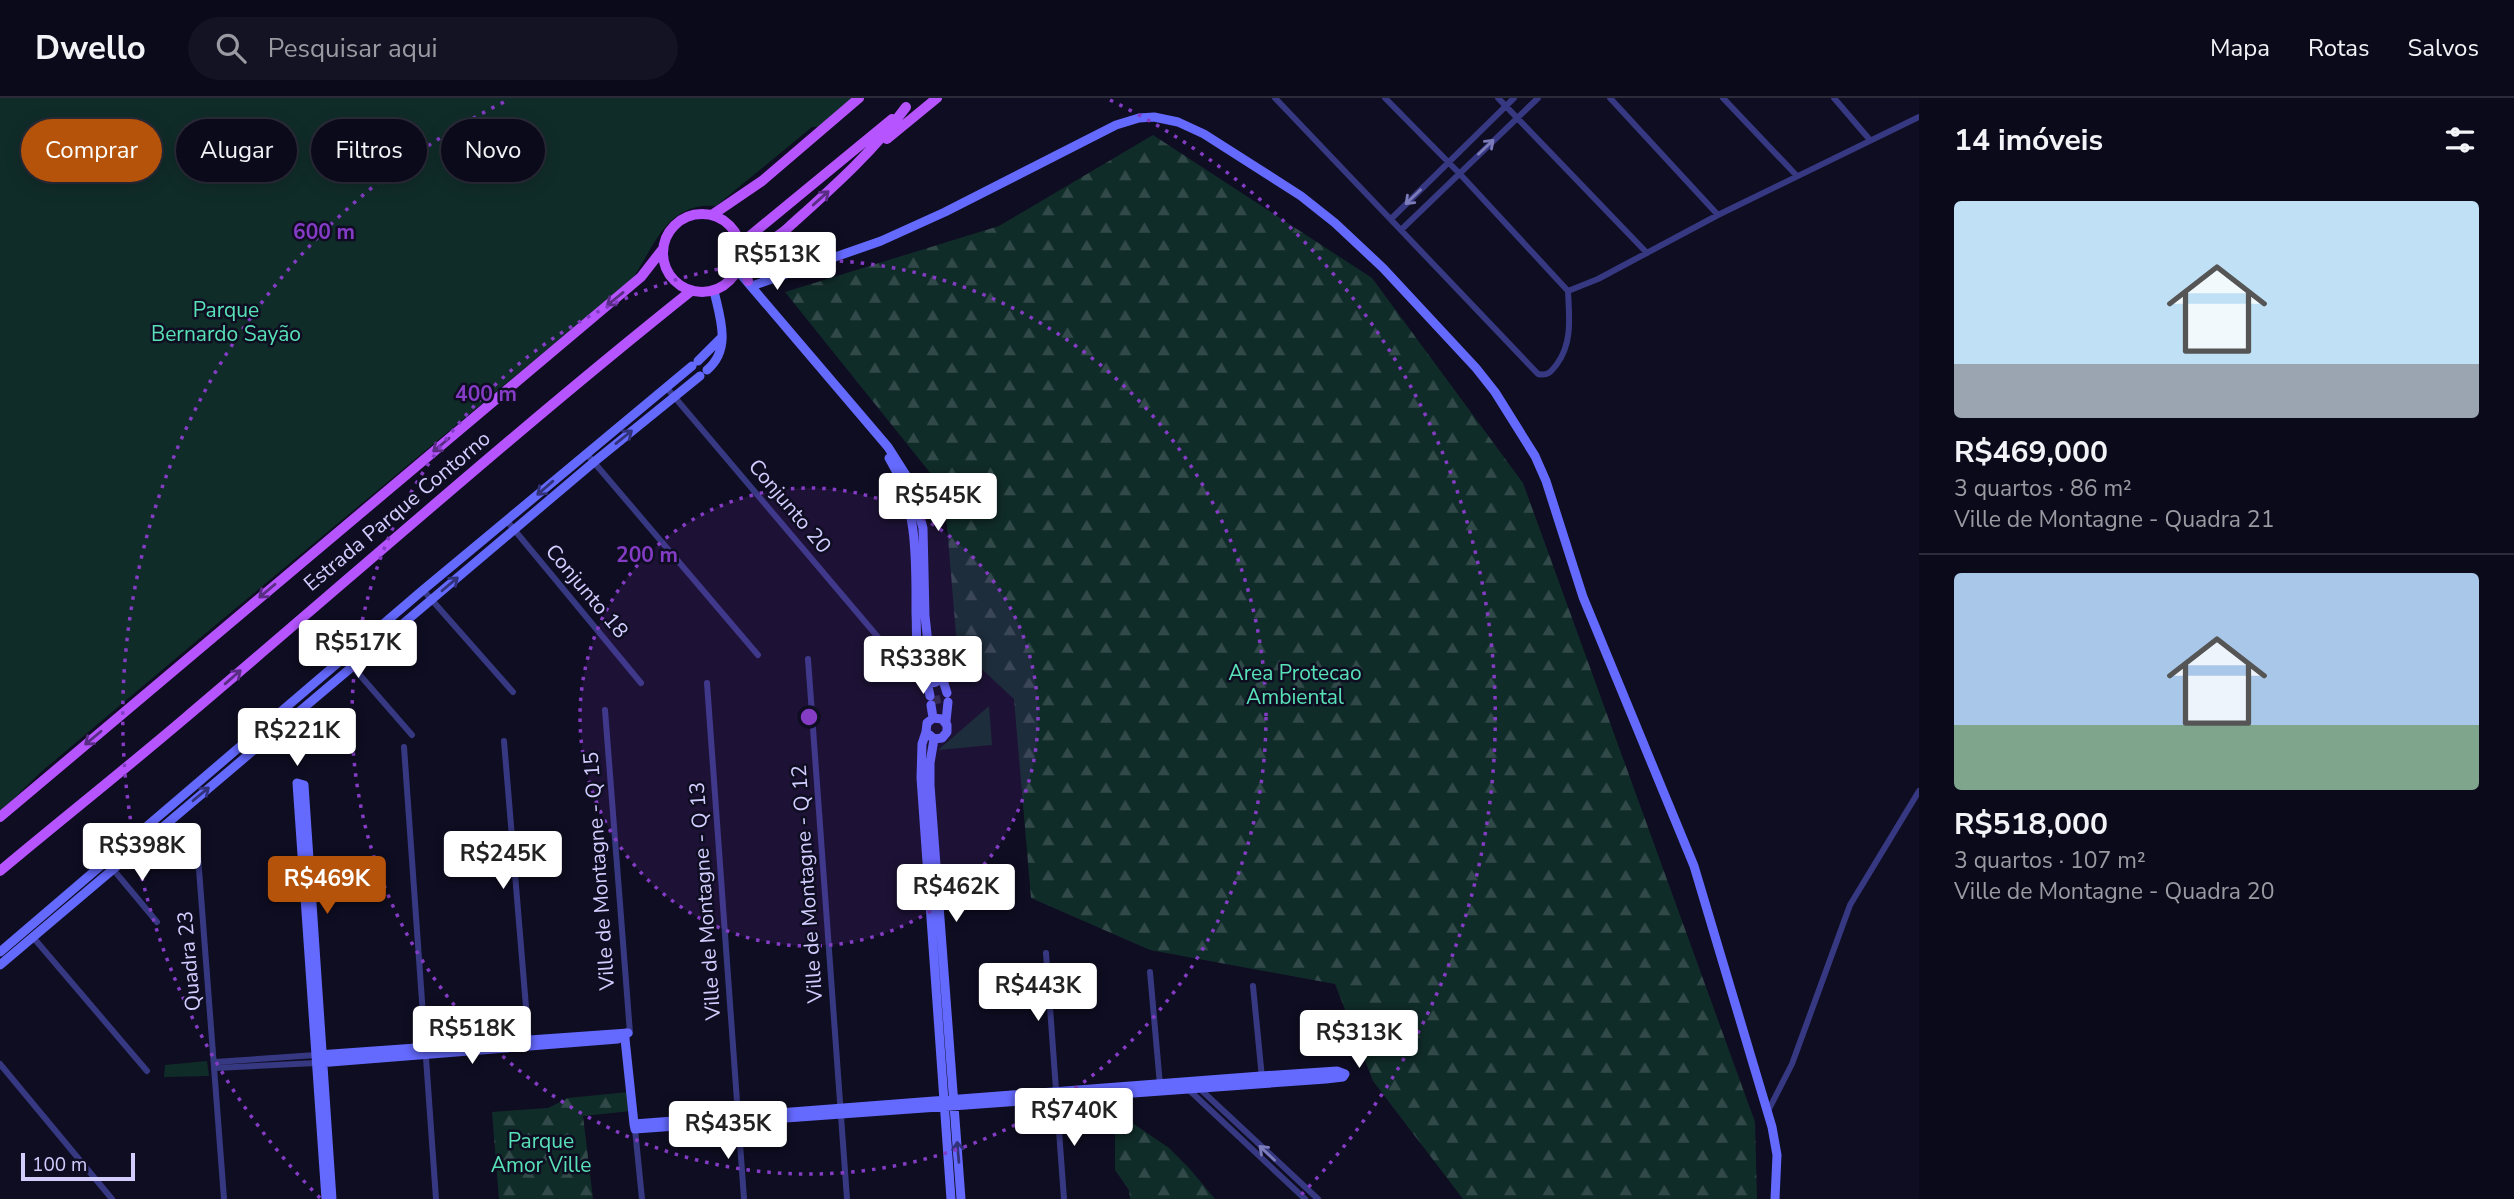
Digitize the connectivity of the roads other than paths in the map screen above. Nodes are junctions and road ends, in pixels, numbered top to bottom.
1 (859, 98) edge
2 (916, 98) edge
3 (937, 98) edge
4 (1275, 98) edge
5 (1385, 98) edge
6 (1498, 98) edge
7 (1514, 98) edge
8 (1538, 98) edge
9 (1609, 98) edge
10 (1723, 98) edge
11 (1834, 98) edge
12 (1505, 106) junction
13 (906, 107) junction
14 (1919, 117) edge
15 (1517, 118) junction
16 (1870, 140) junction
17 (862, 160) junction
18 (1449, 163) junction
19 (1459, 173) junction
20 (1797, 176) junction
21 (712, 215) junction
22 (1718, 215) junction
23 (1392, 218) junction
24 (787, 229) junction
25 (1402, 229) junction
26 (740, 244) junction
27 (663, 250) junction
28 (1647, 253) junction
29 (737, 271) junction
30 (793, 273) junction
31 (750, 284) junction
32 (691, 291) junction
33 (714, 291) junction
34 (1568, 291) junction
35 (723, 337) junction
36 (666, 387) junction
37 (674, 397) junction
38 (874, 432) junction
39 (586, 453) junction
40 (594, 462) junction
41 (507, 520) junction
42 (514, 530) junction
43 (424, 590) junction
44 (432, 599) junction
45 (888, 649) dead end
46 (758, 655) dead end
47 (808, 659) dead end
48 (930, 661) junction
49 (349, 662) junction
50 (921, 667) junction
51 (941, 674) junction
52 (929, 682) junction
53 (641, 683) dead end
54 (708, 683) dead end
55 (513, 692) dead end
56 (605, 710) dead end
57 (939, 719) junction
58 (926, 732) junction
59 (412, 735) dead end
60 (934, 739) junction
61 (504, 741) dead end
62 (404, 747) dead end
63 (216, 767) junction
64 (223, 775) junction
65 (303, 784) dead end
66 (1919, 791) edge
67 (0, 817) edge
68 (931, 850) junction
69 (198, 856) dead end
70 (107, 862) junction
71 (114, 870) junction
72 (0, 871) edge
73 (157, 922) dead end
74 (30, 933) junction
75 (0, 952) edge
76 (1046, 953) dead end
77 (0, 965) edge
78 (1150, 972) dead end
79 (1253, 986) dead end
80 (628, 1034) junction
81 (529, 1043) junction
82 (424, 1052) junction
83 (319, 1059) junction
84 (0, 1063) edge
85 (215, 1065) junction
86 (147, 1071) dead end
87 (1340, 1074) dead end
88 (1262, 1080) junction
89 (1190, 1085) junction
90 (1160, 1087) junction
91 (1056, 1095) junction
92 (948, 1103) junction
93 (841, 1111) junction
94 (1768, 1111) junction
95 (738, 1119) junction
96 (636, 1127) junction
97 (112, 1199) edge
98 (225, 1199) edge
99 (326, 1199) edge
100 (332, 1199) edge
101 (436, 1199) edge
102 (642, 1199) edge
103 (744, 1199) edge
104 (847, 1199) edge
105 (951, 1199) edge
106 (961, 1199) edge
107 (1064, 1199) edge
108 (1305, 1199) edge
109 (1318, 1199) edge
110 (1775, 1199) edge

1 - 21 main road
2 - 13 main road
3 - 17 main road
4 - 23 street
5 - 18 street
6 - 12 street
7 - 12 street
8 - 15 street
9 - 22 street
10 - 20 street
11 - 16 street
12 - 15 street
12 - 18 street
13 - 17 main road
13 - 26 main road
14 - 16 street
19 -> 15 street
15 - 28 street
16 - 20 street
24 -> 17 main road
18 - 19 street
18 -> 23 street
19 - 25 street
19 - 34 street
20 - 22 street
21 - 26 main road
21 - 27 main road
22 - 28 street
23 - 25 street
24 - 30 street
24 - 31 main road
25 - 34 street
26 - 29 main road
27 - 32 main road
27 -> 67 main road, Estrada Parque Contorno
28 - 34 street
29 - 31 street
29 - 33 main road
30 - 31 street
30 - 94 street
31 - 38 street
32 - 33 main road
72 -> 32 main road, Estrada Parque Contorno
33 - 35 street
35 - 36 street
35 - 37 street
36 - 37 street, Conjunto 20
36 - 39 street
40 -> 37 street
37 - 45 street, Conjunto 20
38 - 48 street
38 - 50 street
39 - 40 street
39 -> 41 street
40 - 42 street
40 - 46 street
41 - 42 street, Conjunto 18
41 - 43 street
44 -> 42 street
42 - 53 street, Conjunto 18
43 - 44 street
43 - 49 street
44 - 49 street
44 - 55 street
47 - 93 street, Ville de Montagne - Q 12
48 - 50 street
48 - 51 street
49 - 59 street
49 - 63 street
49 - 64 street
50 - 52 street
51 - 52 street
51 - 57 street
52 - 57 street
54 - 95 street, Ville de Montagne - Q 13
56 - 80 street, Ville de Montagne - Q 15
57 - 58 street
57 - 60 street
58 - 60 street
58 - 68 street
60 - 68 street
61 - 81 street
62 - 82 street
63 - 64 street
63 - 70 street
71 -> 64 street
65 - 83 street
66 - 94 street
68 - 92 street
69 - 85 street, Quadra 23
70 - 71 street
70 - 74 street
71 - 73 street
71 - 74 street
74 - 75 street
74 - 77 street
74 - 86 street
76 - 91 street
78 - 90 street
79 - 88 street
80 - 81 street
80 - 96 street
81 - 82 street
82 - 83 street
82 - 101 street
83 - 85 street
83 - 99 street
83 - 100 street
84 - 97 street
85 - 98 street, Quadra 23
87 - 88 street
88 - 89 street
89 - 90 street
89 - 108 street
109 -> 89 street
90 - 91 street
91 - 92 street
91 - 107 street
92 - 93 street
92 - 105 street
106 -> 92 street
93 - 95 street
93 - 104 street, Ville de Montagne - Q 12
94 - 110 street
95 - 96 street
95 - 103 street, Ville de Montagne - Q 13
96 - 102 street

